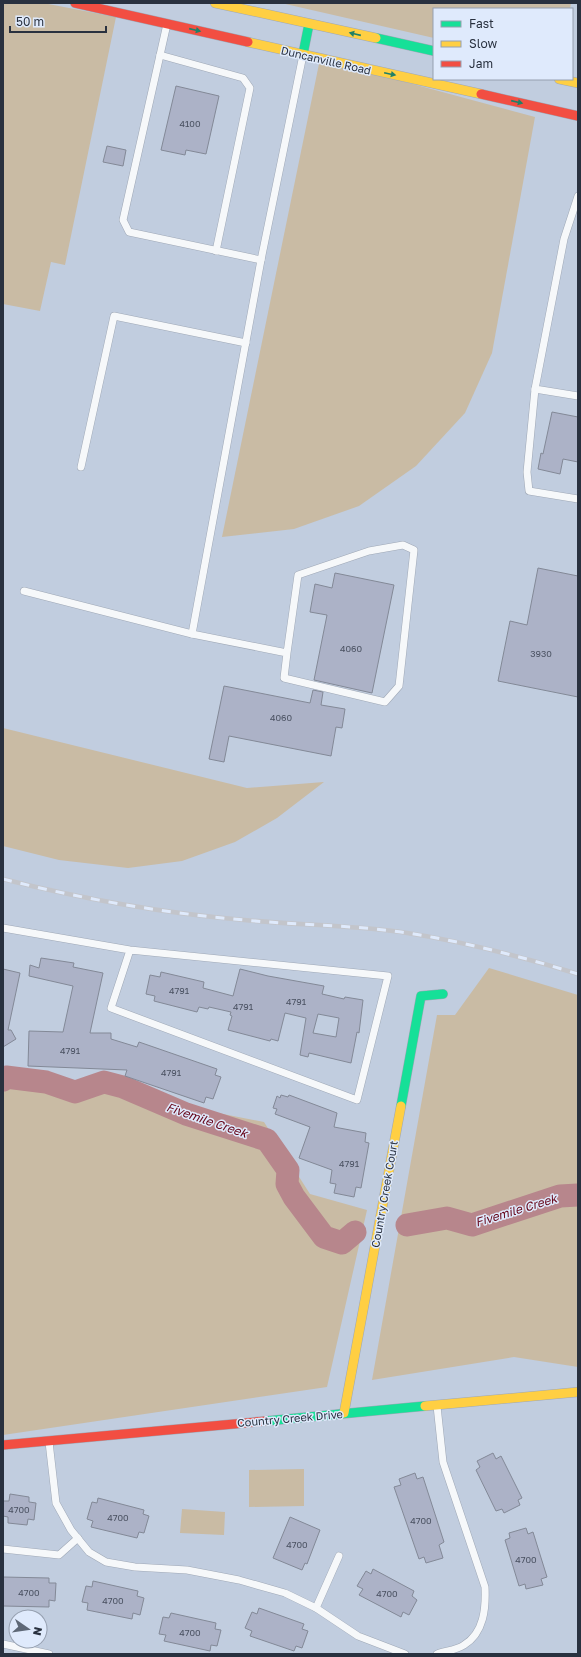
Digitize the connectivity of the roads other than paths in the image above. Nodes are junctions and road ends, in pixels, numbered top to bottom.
1 (75, 3) edge
2 (215, 3) edge
3 (167, 24) junction
4 (309, 24) junction
5 (433, 52) edge
6 (303, 54) junction
7 (160, 55) junction
8 (564, 80) edge
9 (578, 83) edge
10 (578, 116) edge
11 (578, 196) edge
12 (216, 251) junction
13 (261, 260) junction
14 (246, 343) junction
15 (536, 389) junction
16 (578, 396) edge
17 (81, 467) dead end
18 (578, 499) edge
19 (24, 591) dead end
20 (192, 634) junction
21 (287, 653) junction
22 (3, 928) edge
23 (130, 950) junction
24 (443, 994) dead end
25 (578, 1392) edge
26 (437, 1404) junction
27 (344, 1413) junction
28 (49, 1441) junction
29 (3, 1445) edge
30 (78, 1538) junction
31 (3, 1549) edge
32 (339, 1556) dead end
33 (316, 1608) junction
34 (3, 1644) edge
35 (49, 1654) edge
36 (405, 1654) edge
37 (437, 1654) edge

1 - 3 street, Duncanville Road
2 - 4 street
3 -> 6 street, Duncanville Road
3 - 7 lane
5 -> 4 street
4 - 6 street
6 -> 10 street, Duncanville Road
6 - 13 lane
7 - 12 lane
7 - 12 lane
8 - 9 street
11 - 15 lane
12 - 13 lane
13 - 14 lane
14 - 17 lane
14 - 20 lane
15 - 16 lane
15 - 18 lane
19 - 20 lane
20 - 21 lane
21 - 21 lane
22 - 23 lane
23 - 23 lane
24 - 27 street, Country Creek Court
25 - 26 street, Country Creek Drive
26 - 27 street, Country Creek Drive
26 - 37 lane
27 - 28 street, Country Creek Drive
28 - 29 street, Country Creek Drive
28 - 30 lane
30 - 31 lane
30 - 33 lane
32 - 33 lane
33 - 36 lane
34 - 35 lane

